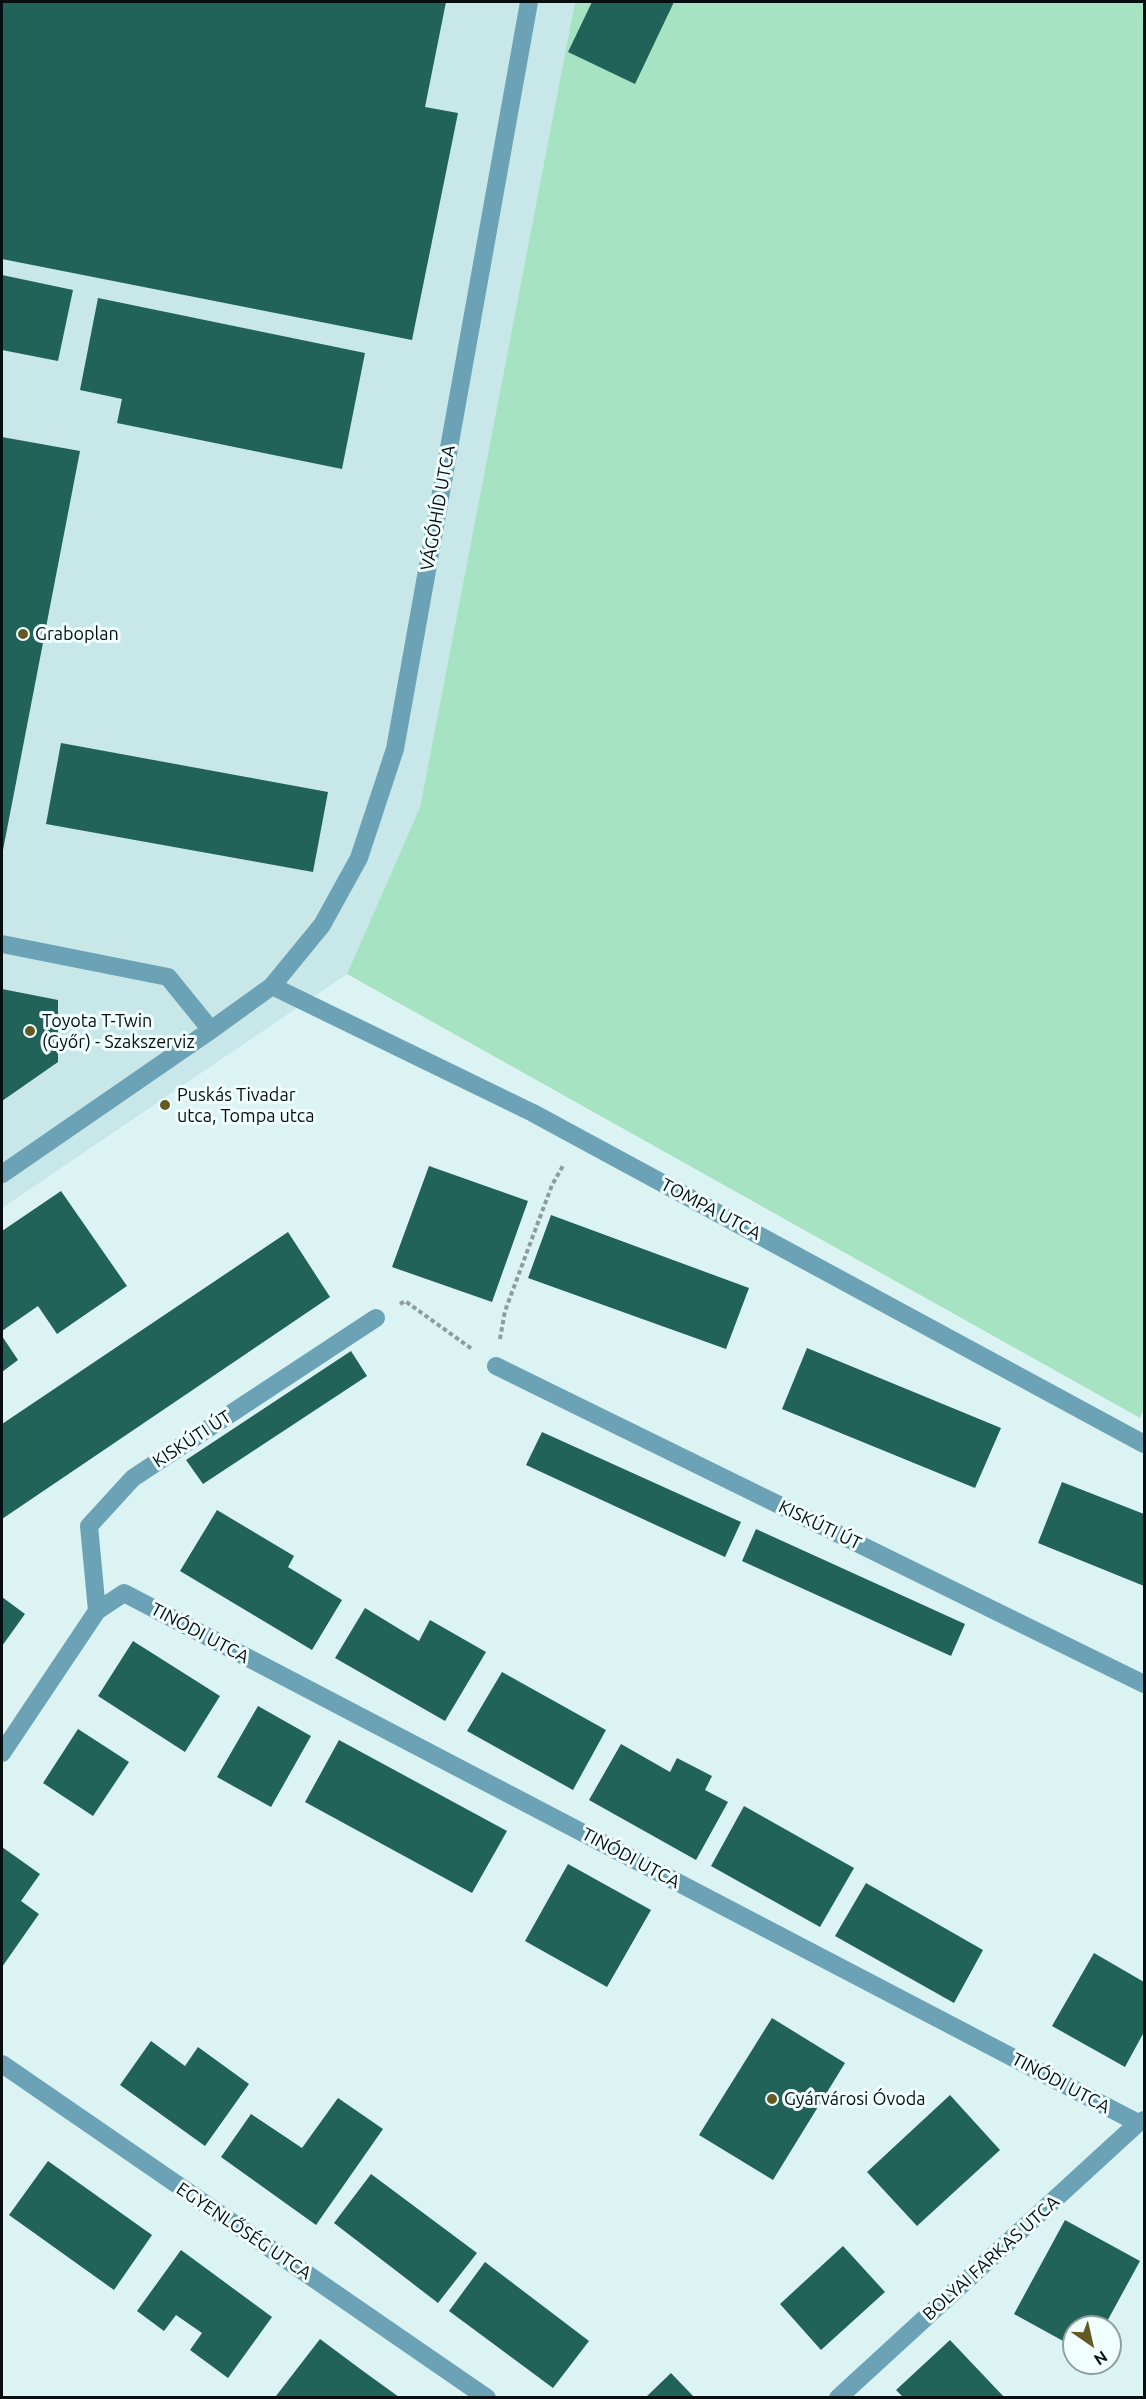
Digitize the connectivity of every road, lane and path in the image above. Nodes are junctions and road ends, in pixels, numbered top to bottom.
1 (529, 2) edge
2 (2, 944) edge
3 (272, 986) junction
4 (211, 1030) junction
5 (579, 1137) junction
6 (2, 1174) edge
7 (376, 1318) joint
8 (496, 1365) junction
9 (1144, 1444) edge
10 (97, 1611) junction
11 (1144, 1684) edge
12 (2, 1753) edge
13 (2, 2064) edge
14 (1141, 2122) edge
15 (487, 2397) edge
16 (838, 2397) edge

1 - 3 street, VÁGÓHÍD UTCA
2 - 4 street
3 - 4 street, VÁGÓHÍD UTCA
3 - 5 street, TOMPA UTCA
4 - 6 street, VÁGÓHÍD UTCA
5 - 8 path
5 - 9 street, TOMPA UTCA
7 - 8 path
7 - 10 street, KISKÚTI ÚT
8 - 11 street, KISKÚTI ÚT
10 - 12 street
10 - 14 street, TINÓDI UTCA
13 - 15 street, EGYENLŐSÉG UTCA
14 - 16 street, BOLYAI FARKAS UTCA

